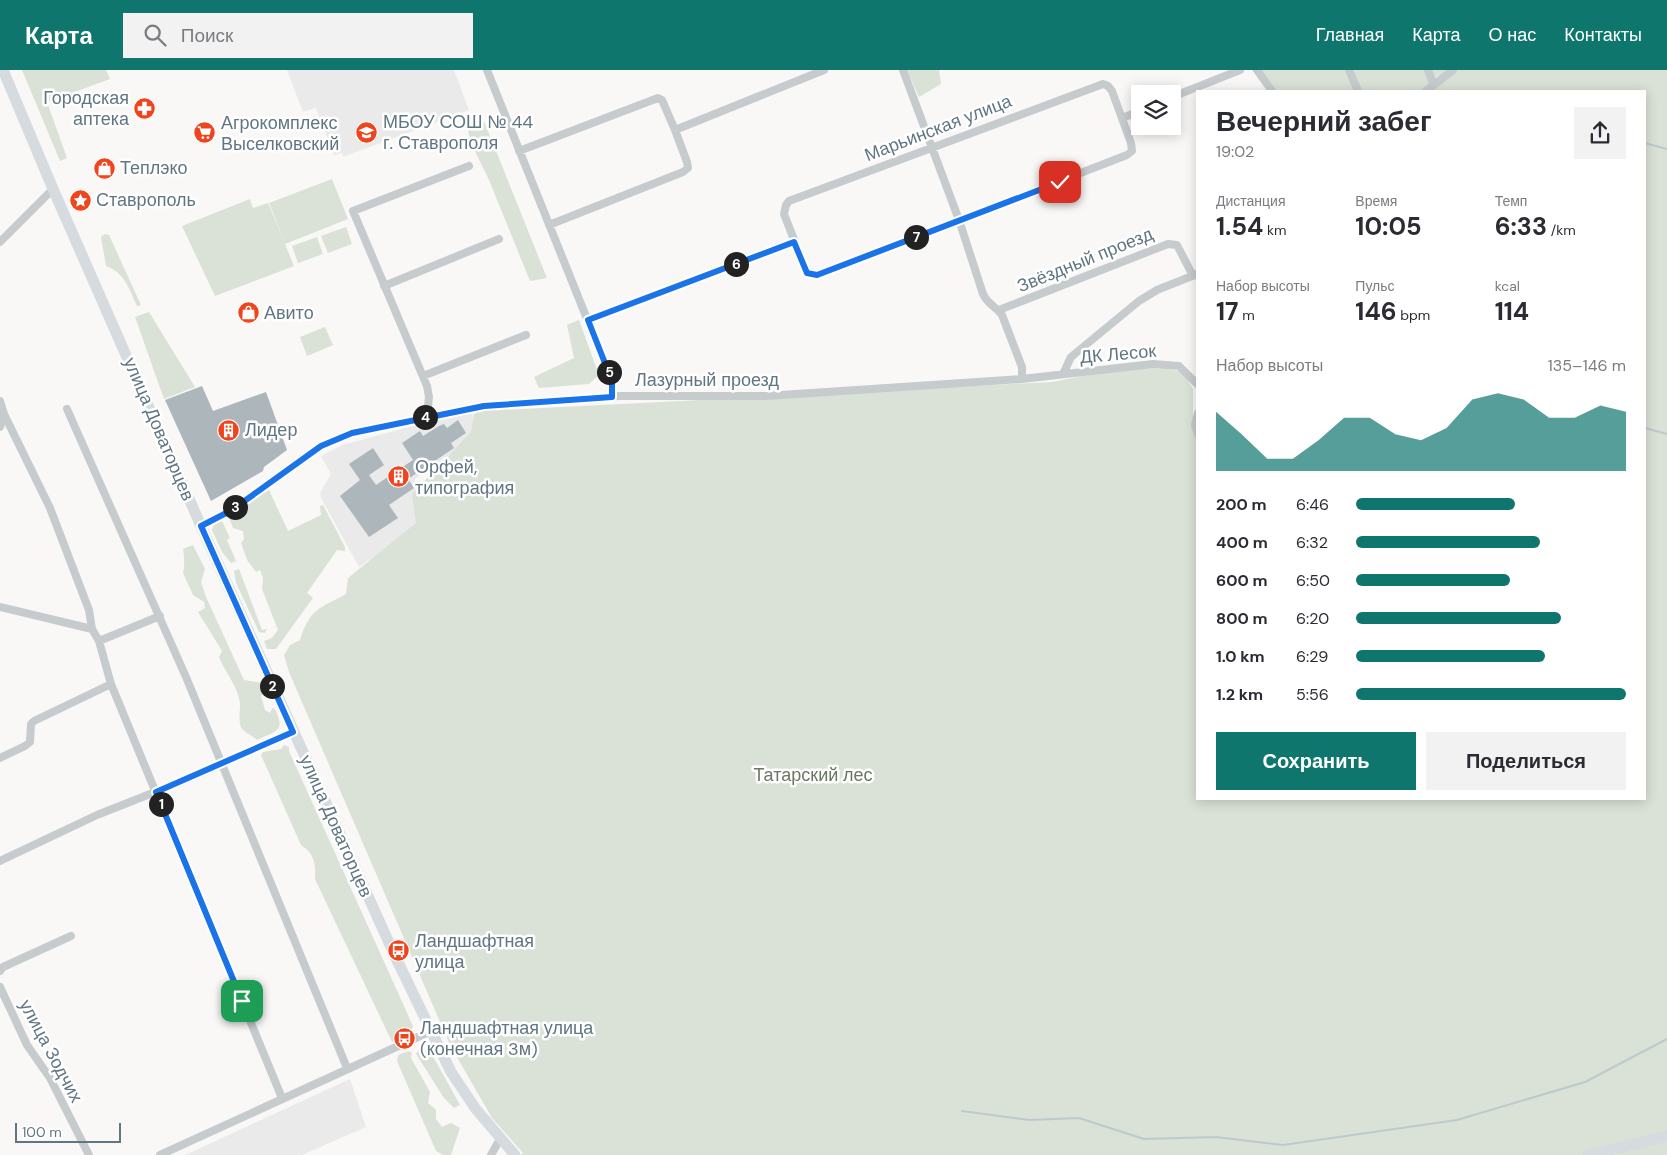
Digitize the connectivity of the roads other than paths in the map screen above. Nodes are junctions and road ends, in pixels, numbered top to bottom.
1 (3, 70) edge
2 (487, 70) edge
3 (824, 70) edge
4 (903, 70) edge
5 (1240, 70) edge
6 (1256, 70) edge
7 (1350, 70) edge
8 (1428, 70) edge
9 (1453, 70) edge
10 (1434, 85) junction
11 (1271, 90) edge
12 (1358, 90) edge
13 (1427, 90) edge
14 (1181, 93) edge
15 (1131, 114) edge
16 (1122, 118) junction
17 (675, 130) junction
18 (931, 148) junction
19 (519, 151) junction
20 (469, 166) dead end
21 (52, 189) junction
22 (959, 220) junction
23 (549, 225) junction
24 (499, 238) dead end
25 (0, 242) edge
26 (794, 242) junction
27 (1195, 275) edge
28 (384, 286) junction
29 (999, 310) junction
30 (588, 320) junction
31 (526, 335) dead end
32 (1063, 374) junction
33 (423, 376) junction
34 (1022, 379) junction
35 (1196, 383) edge
36 (612, 397) junction
37 (0, 400) edge
38 (66, 409) dead end
39 (4, 414) junction
40 (428, 416) junction
41 (0, 427) edge
42 (201, 526) junction
43 (0, 607) edge
44 (160, 616) junction
45 (92, 628) junction
46 (99, 641) junction
47 (111, 684) junction
48 (293, 732) junction
49 (0, 758) edge
50 (222, 764) junction
51 (156, 792) junction
52 (0, 861) edge
53 (71, 936) dead end
54 (0, 972) edge
55 (0, 987) edge
56 (431, 1031) junction
57 (347, 1068) junction
58 (282, 1098) junction
59 (1667, 1136) edge
60 (500, 1139) junction
61 (88, 1155) edge
62 (160, 1155) edge
63 (491, 1155) edge
64 (514, 1155) edge
65 (1588, 1155) edge

1 - 21 main road, улица Доваторцев
2 - 19 street
3 - 17 street
4 - 18 street
5 - 14 street
6 - 11 street
7 - 12 street
8 - 10 street
9 - 10 street
10 - 13 street
15 - 16 street
16 - 18 street, Марьинская улица
16 - 22 street, Марьинская улица
17 - 19 street
17 - 23 street
18 - 22 street
18 - 26 street, Марьинская улица
19 - 23 street
20 - 28 street
21 - 25 street
21 - 42 main road, улица Доваторцев
22 - 26 street, Марьинская улица
22 - 29 street
23 - 30 street
24 - 28 street
26 - 30 street
27 - 29 street, Звёздный проезд
27 - 32 street, Звёздный проезд
28 - 33 street
29 - 34 street
30 - 36 street
31 - 33 street
32 - 34 street, Лазурный проезд
32 - 35 street, ДК Лесок
33 - 40 street
34 - 36 street, Лазурный проезд
36 - 40 street, Лазурный проезд
37 - 39 street
38 - 44 street
39 - 41 street
39 - 45 street
40 - 42 street, Лазурный проезд
42 - 48 main road, улица Доваторцев
43 - 45 street
44 - 46 street
44 - 50 street
45 - 46 street
46 - 47 street
47 - 49 street
47 - 51 street
48 - 50 street
48 - 56 main road, улица Доваторцев
50 - 51 street
50 - 57 street
51 - 52 street
51 - 58 street
53 - 54 street
55 - 61 street, улица Зодчих
56 - 57 street
56 - 60 main road, улица Доваторцев
57 - 58 street
58 - 62 street
59 - 65 main road
60 - 63 street
60 - 64 main road, улица Доваторцев

